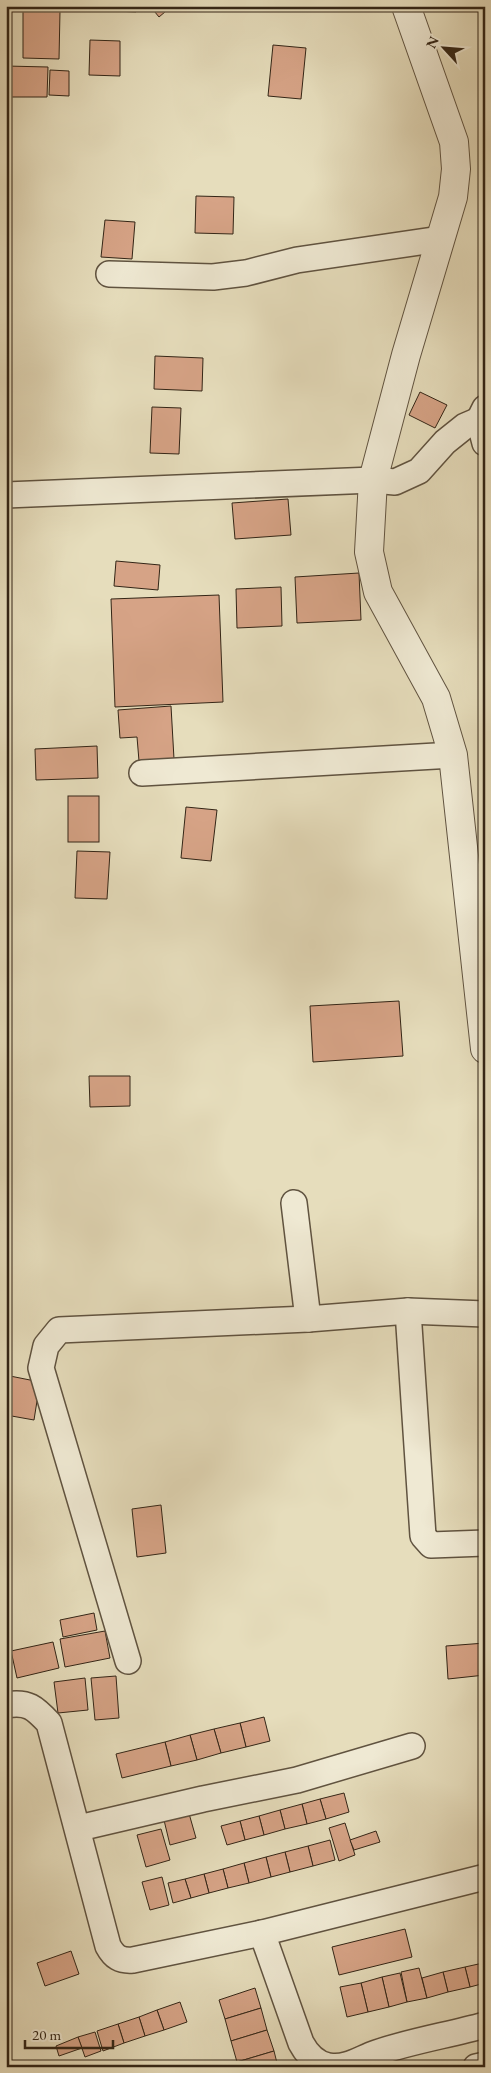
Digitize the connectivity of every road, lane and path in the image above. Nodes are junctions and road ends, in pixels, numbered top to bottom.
1 (406, 6) edge
2 (440, 239) junction
3 (109, 274) dead end
4 (483, 424) edge
5 (374, 480) junction
6 (6, 495) edge
7 (453, 755) junction
8 (142, 773) dead end
9 (485, 1050) edge
10 (294, 1203) dead end
11 (408, 1311) junction
12 (485, 1314) edge
13 (308, 1319) junction
14 (485, 1543) edge
15 (128, 1661) dead end
16 (6, 1705) edge
17 (412, 1746) dead end
18 (79, 1828) junction
19 (485, 1877) edge
20 (262, 1933) junction
21 (485, 2026) edge
22 (485, 2064) edge
23 (476, 2067) edge

1 - 2 street
2 - 3 street
2 - 5 street
4 - 5 street
5 - 6 street
5 - 7 street
7 - 8 street
7 - 9 street
10 - 13 street
11 - 12 street
11 - 13 street
11 - 14 street
13 - 15 street
16 - 18 street
17 - 18 street
18 - 20 street
19 - 20 street
20 - 21 street
22 - 23 street

